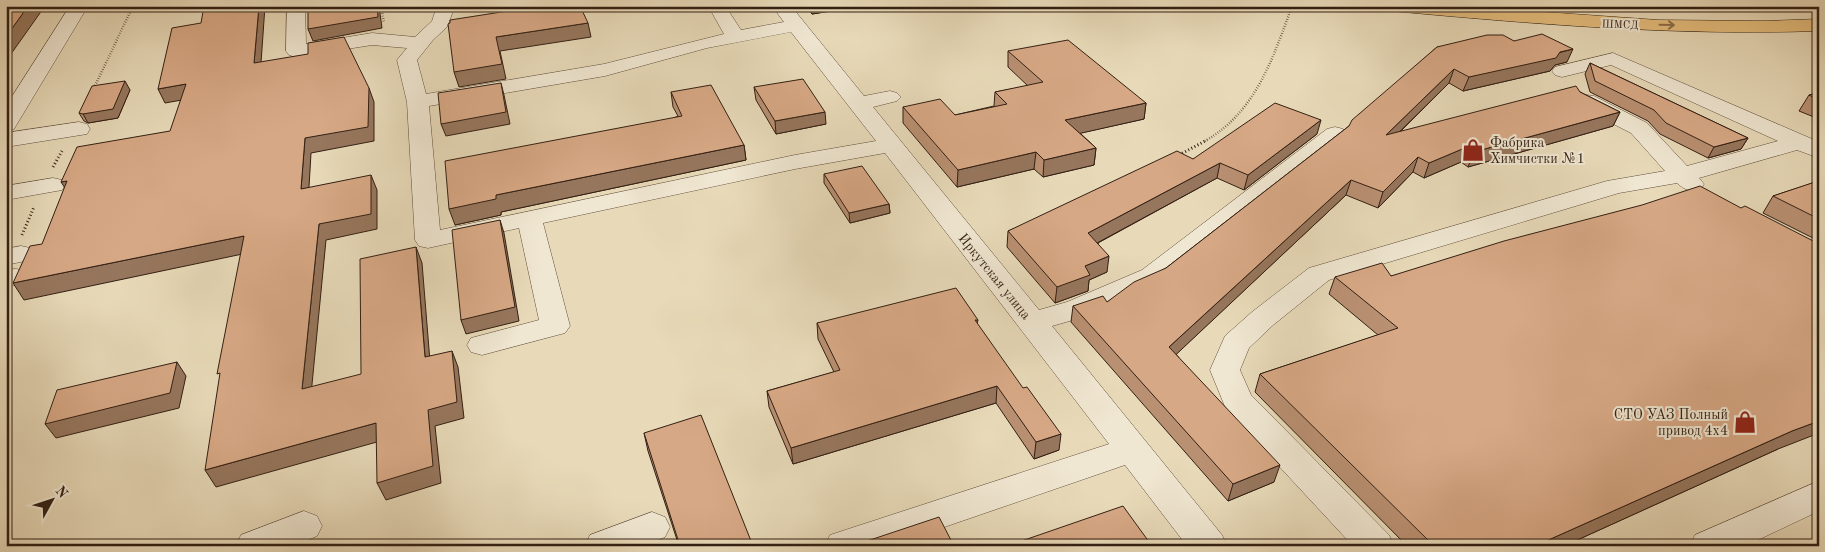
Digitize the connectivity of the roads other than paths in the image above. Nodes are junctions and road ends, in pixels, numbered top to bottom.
1 (79, 6) edge
2 (296, 6) edge
3 (446, 6) edge
4 (589, 6) edge
5 (781, 6) edge
6 (1392, 6) edge
7 (720, 11) dead end
8 (530, 15) edge
9 (462, 25) edge
10 (796, 25) junction
11 (1819, 25) edge
12 (1769, 28) junction
13 (1819, 30) edge
14 (427, 36) junction
15 (735, 36) junction
16 (1562, 70) edge
17 (890, 97) dead end
18 (1582, 99) edge
19 (418, 102) junction
20 (859, 104) junction
21 (6, 124) edge
22 (76, 129) road end
23 (1335, 134) edge
24 (6, 140) edge
25 (893, 145) junction
26 (1809, 146) edge
27 (1682, 175) junction
28 (53, 185) dead end
29 (6, 193) edge
30 (1714, 199) edge
31 (529, 218) junction
32 (1032, 322) junction
33 (482, 345) dead end
34 (1132, 449) junction
35 (1819, 495) edge
36 (304, 526) dead end
37 (652, 527) dead end
38 (254, 546) edge
39 (603, 546) edge
40 (843, 546) edge
41 (1209, 546) edge
42 (1376, 546) edge
43 (1708, 546) edge

1 - 21 street
2 - 14 street
3 - 14 street
4 - 8 street
5 - 10 street, Иркутская улица
6 -> 12 main road, ШМСД
7 - 15 street
9 - 14 street
10 - 15 street
10 - 20 street, Иркутская улица
11 - 12 main road, ШМСД
12 - 13 main road
14 - 19 street
15 - 19 street
16 - 26 street
17 - 20 street
18 - 27 street
19 - 31 street
20 - 25 street, Иркутская улица
22 - 24 street
23 - 32 street
25 - 31 street
25 - 32 street, Иркутская улица
26 - 27 street
27 - 30 street
27 - 42 street
28 - 29 street
31 - 33 street
32 - 34 street, Иркутская улица
34 - 40 street
34 - 41 street, Иркутская улица
35 - 43 street
36 - 38 street
37 - 39 street

